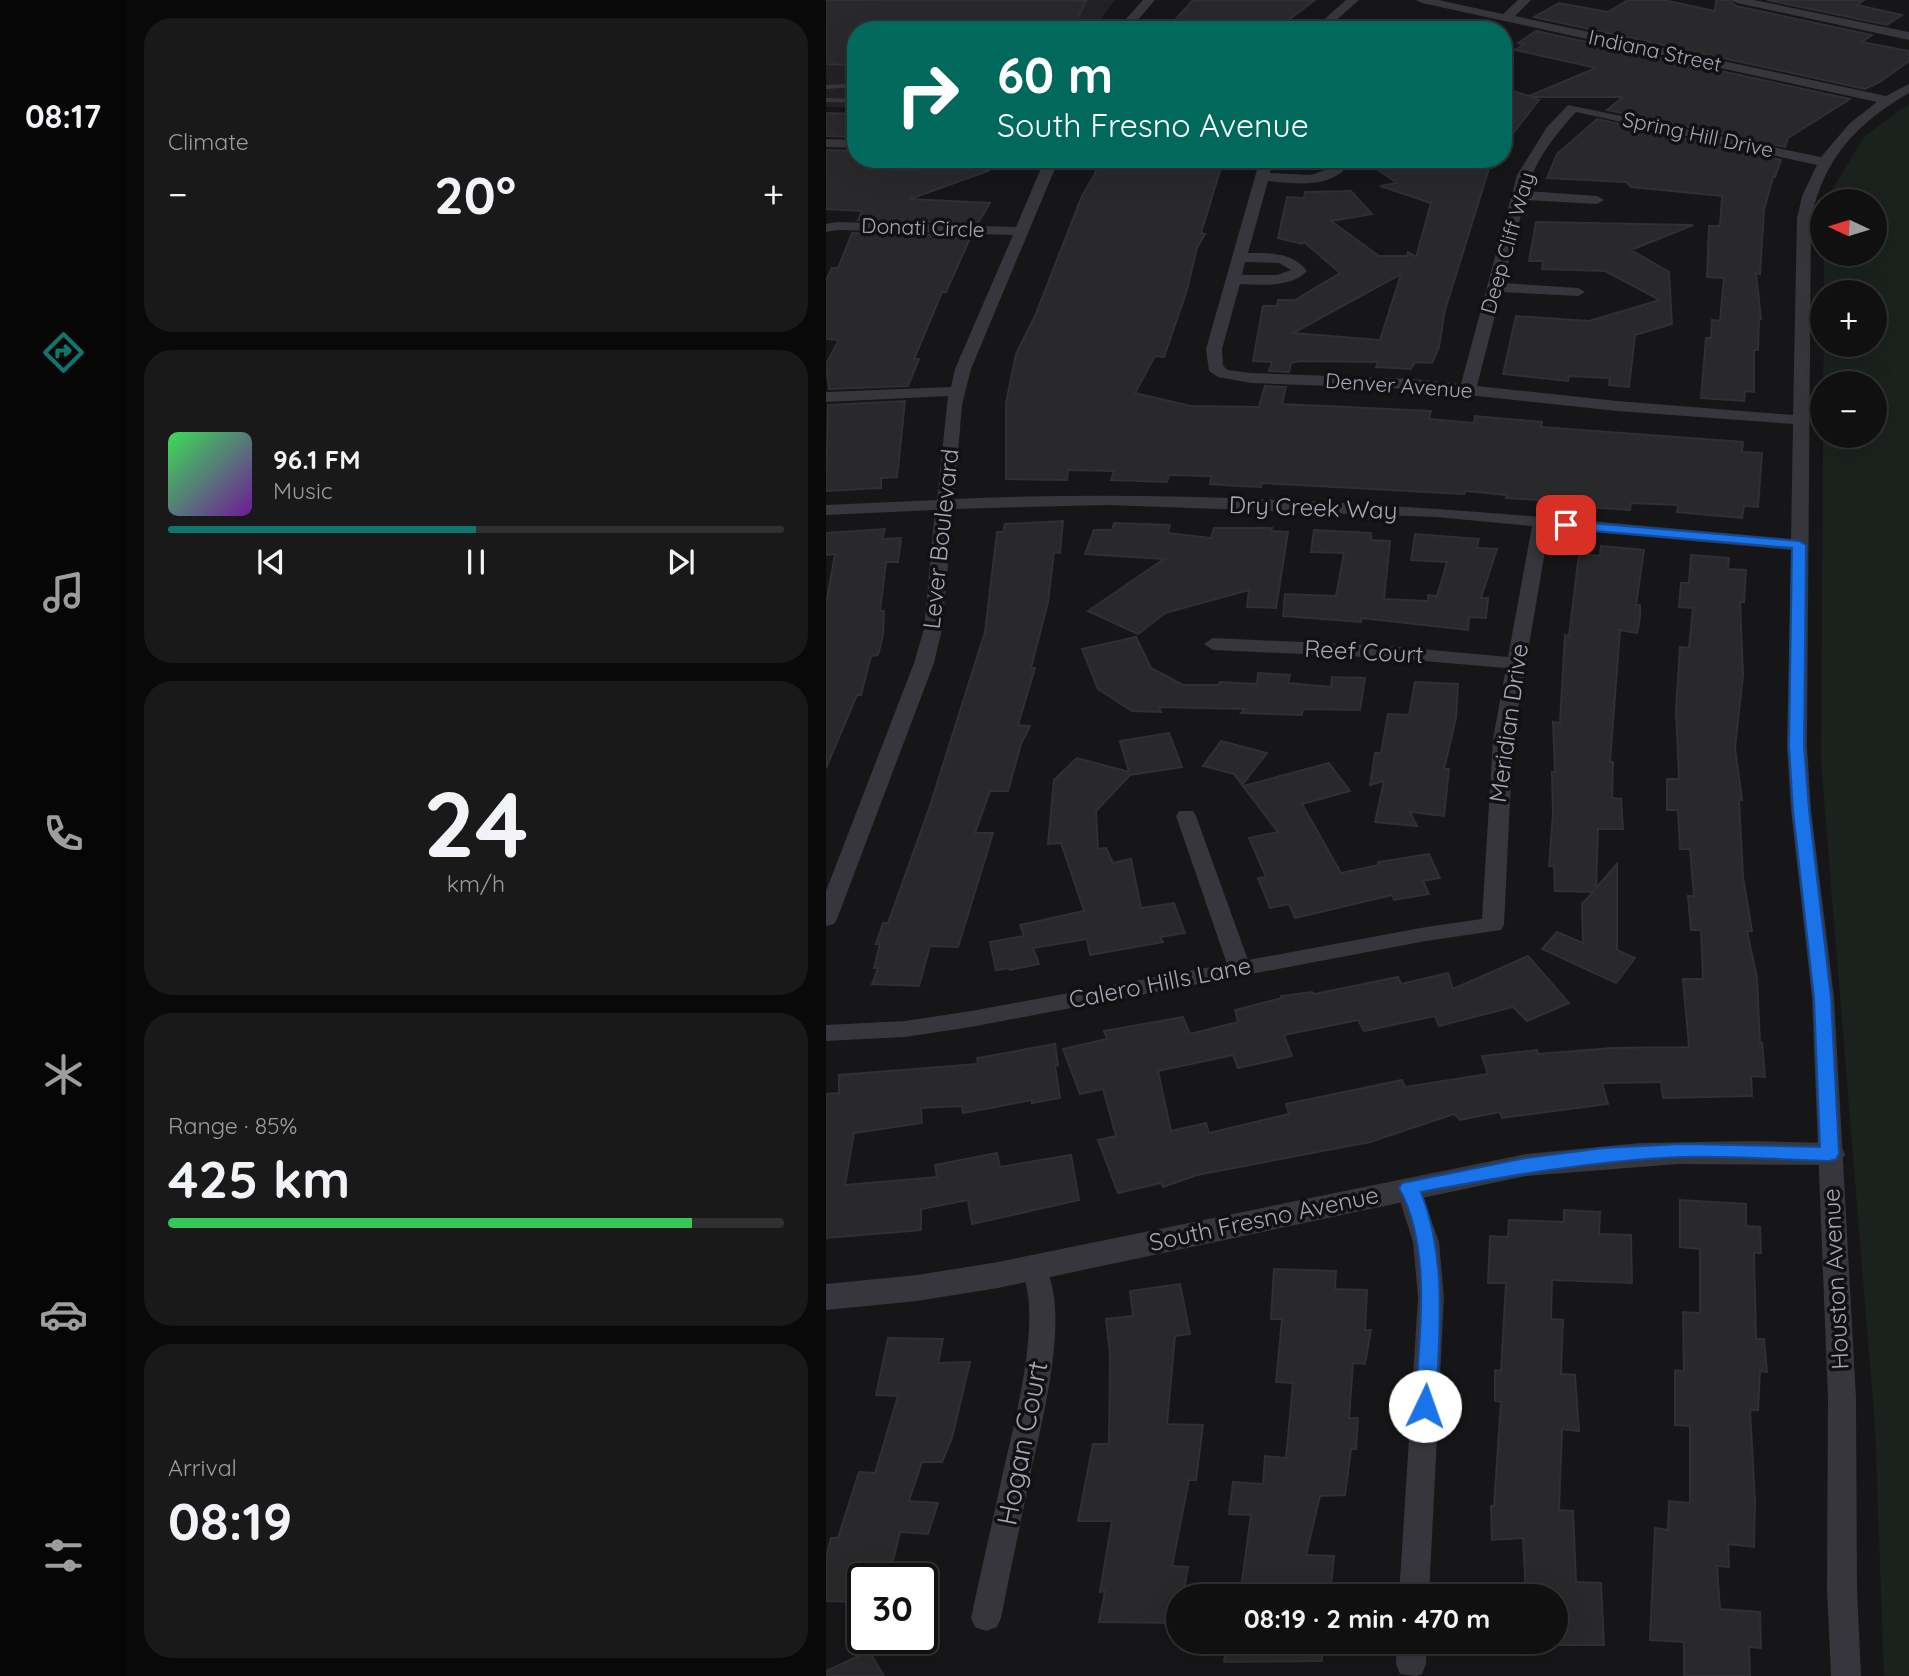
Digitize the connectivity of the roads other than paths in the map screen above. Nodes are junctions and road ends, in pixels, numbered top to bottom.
1 (1149, 0) edge
2 (1353, 0) edge
3 (1422, 0) edge
4 (1525, 0) edge
5 (1737, 0) edge
6 (1506, 18) junction
7 (1130, 21) edge
8 (1328, 21) edge
9 (1909, 36) edge
10 (847, 86) edge
11 (826, 87) edge
12 (1909, 88) edge
13 (826, 100) edge
14 (1888, 100) junction
15 (847, 101) edge
16 (1573, 108) joint
17 (826, 143) edge
18 (847, 144) edge
19 (1823, 162) junction
20 (1048, 168) edge
21 (1264, 168) edge
22 (1338, 168) edge
23 (1262, 177) junction
24 (1517, 195) junction
25 (1597, 200) dead end
26 (826, 228) edge
27 (1021, 232) junction
28 (1240, 258) junction
29 (1234, 279) junction
30 (1494, 287) junction
31 (1578, 292) dead end
32 (1468, 390) junction
33 (958, 391) junction
34 (826, 397) edge
35 (1801, 419) junction
36 (945, 505) junction
37 (826, 510) edge
38 (1541, 523) junction
39 (1799, 545) junction
40 (1213, 645) dead end
41 (1516, 663) junction
42 (1186, 816) dead end
43 (826, 919) edge
44 (1493, 925) joint
45 (1240, 968) junction
46 (826, 1033) edge
47 (1830, 1154) junction
48 (1408, 1188) junction
49 (1033, 1268) junction
50 (826, 1297) edge
51 (1416, 1584) edge
52 (986, 1618) dead end
53 (1846, 1676) edge

1 - 7 street
2 - 8 street
3 - 6 street, Indiana Street
4 - 6 street
5 - 9 street
6 - 14 street, Indiana Street
10 - 11 lane
12 - 14 street, Houston Avenue
13 - 15 lane
14 - 19 street, Houston Avenue
16 - 19 street, Spring Hill Drive
16 - 24 street, Deep Cliff Way
17 - 18 street
19 - 35 street, Houston Avenue
20 - 27 street, Lever Boulevard
21 - 23 street, Denver Avenue
22 - 23 street
23 - 28 street, Denver Avenue
24 - 25 street
24 - 30 street, Deep Cliff Way
26 - 27 street, Donati Circle
27 - 33 street, Lever Boulevard
28 - 29 street, Denver Avenue
28 - 29 street
29 - 32 street, Denver Avenue
30 - 31 street
30 - 32 street, Deep Cliff Way
32 - 35 street, Denver Avenue
33 - 34 street
33 - 36 street, Lever Boulevard
35 - 39 street, Houston Avenue
36 - 37 street, Dry Creek Way
36 - 38 street, Dry Creek Way
36 - 43 street, Lever Boulevard
38 - 39 street, Dry Creek Way
38 - 41 street, Meridian Drive
39 - 47 street, Houston Avenue
40 - 41 street, Reef Court
41 - 44 street, Meridian Drive
42 - 45 street
44 - 45 street, Calero Hills Lane
45 - 46 street, Calero Hills Lane
47 - 48 street, South Fresno Avenue
47 - 53 street, Houston Avenue
48 - 49 street, South Fresno Avenue
48 - 51 street
49 - 50 street, South Fresno Avenue
49 - 52 street, Hogan Court

